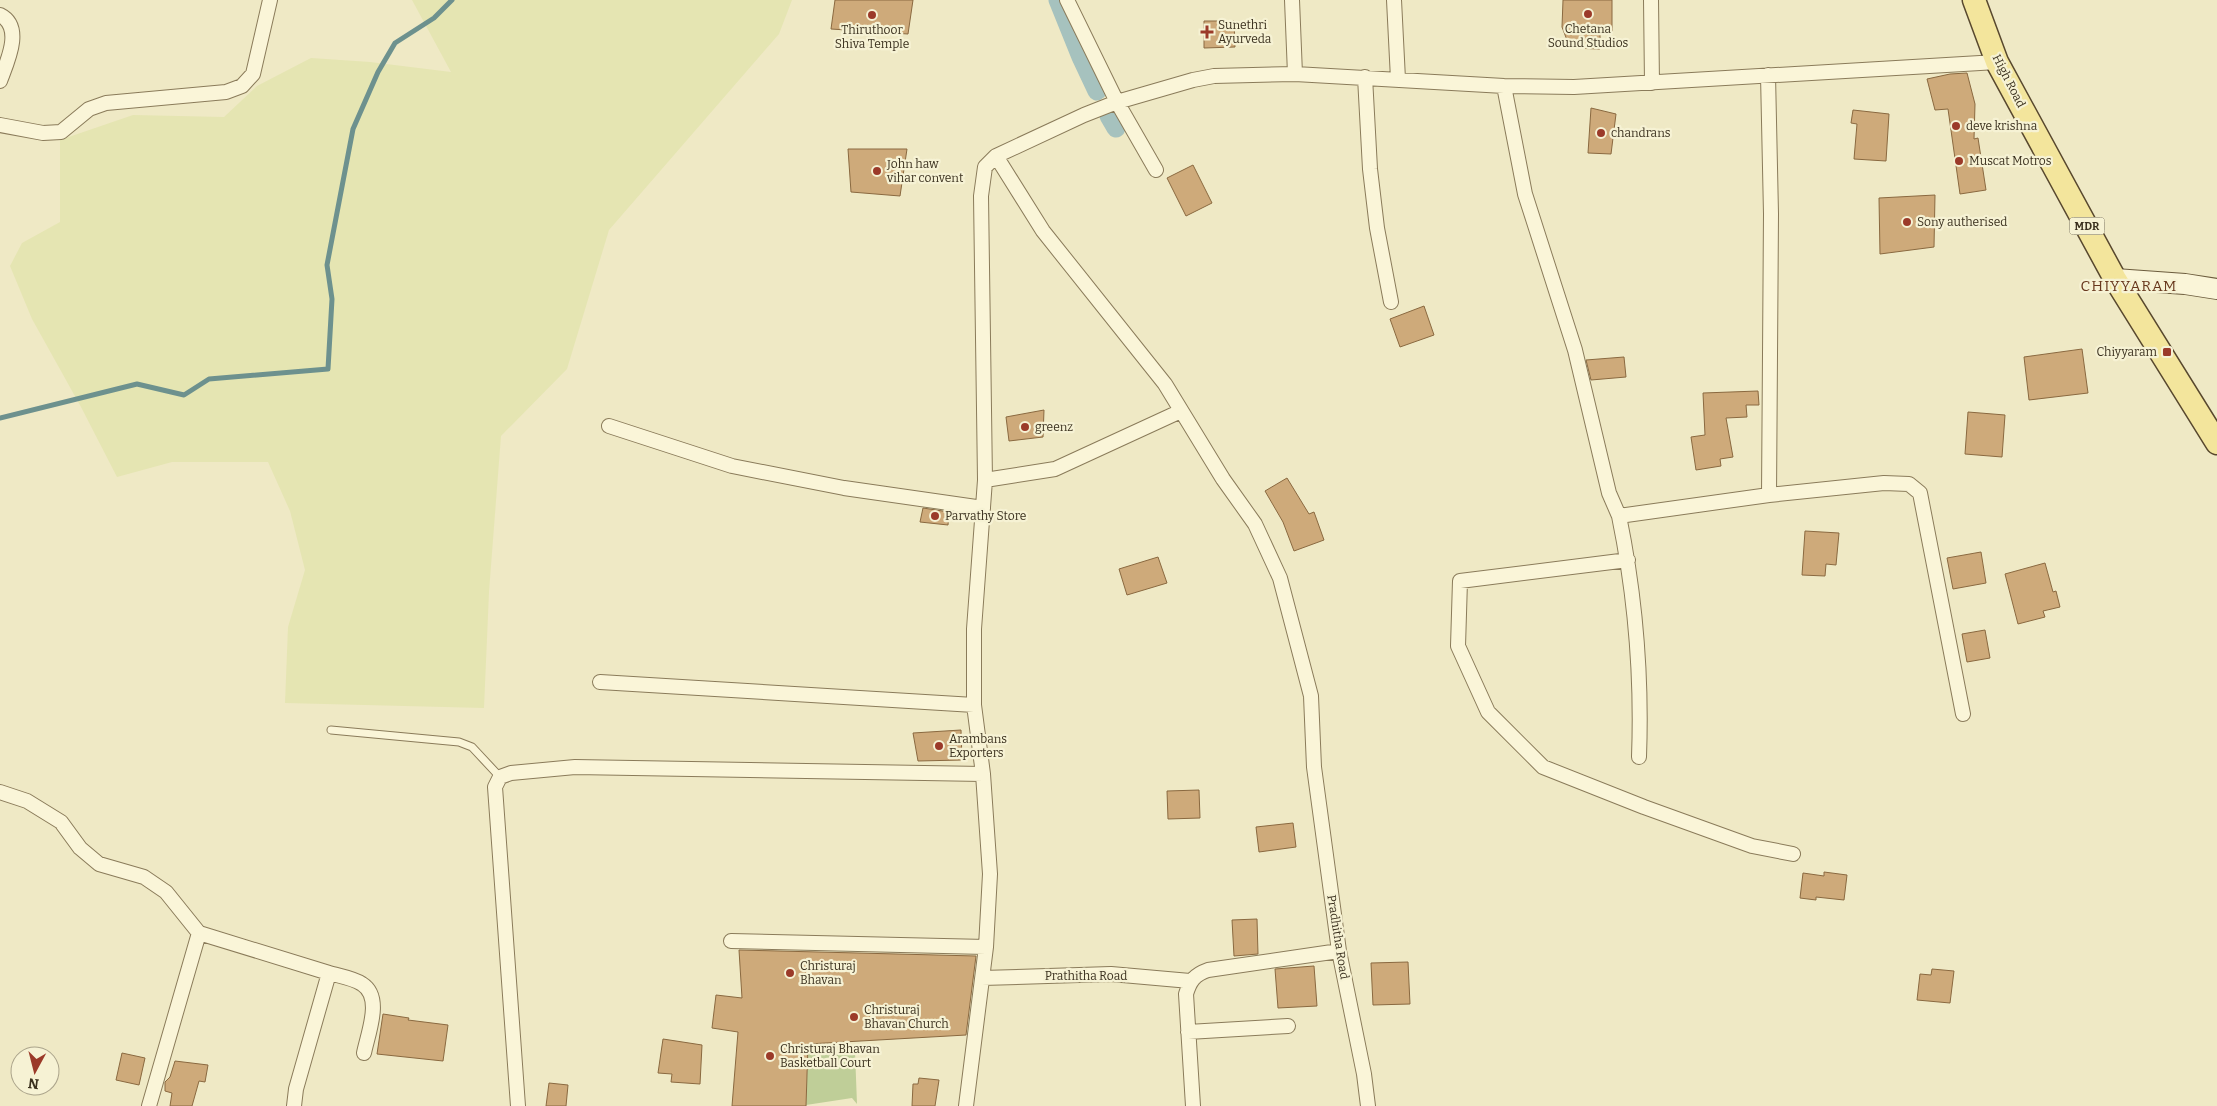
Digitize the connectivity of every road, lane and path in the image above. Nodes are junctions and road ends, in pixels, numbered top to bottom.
1 (270, 0) edge
2 (1067, 0) edge
3 (1292, 0) edge
4 (1394, 0) edge
5 (1651, 0) edge
6 (1974, 0) edge
7 (0, 14) edge
8 (1998, 62) junction
9 (1295, 74) junction
10 (1768, 75) junction
11 (1365, 77) junction
12 (1398, 79) junction
13 (0, 81) edge
14 (1652, 83) junction
15 (1504, 86) junction
16 (1117, 102) junction
17 (0, 125) edge
18 (996, 156) junction
19 (1156, 170) dead end
20 (2115, 279) junction
21 (2217, 289) edge
22 (1391, 302) dead end
23 (1181, 411) junction
24 (609, 426) dead end
25 (2217, 443) edge
26 (985, 480) junction
27 (1769, 495) junction
28 (983, 508) junction
29 (1619, 516) junction
30 (1628, 560) junction
31 (600, 682) dead end
32 (974, 705) junction
33 (1964, 714) dead end
34 (331, 730) dead end
35 (1639, 757) dead end
36 (983, 774) junction
37 (500, 777) junction
38 (0, 792) edge
39 (1793, 854) dead end
40 (199, 933) junction
41 (731, 941) dead end
42 (986, 946) junction
43 (1339, 951) junction
44 (329, 973) junction
45 (982, 978) junction
46 (1190, 981) junction
47 (1288, 1026) dead end
48 (1188, 1032) junction
49 (364, 1053) dead end
50 (149, 1106) edge
51 (294, 1106) edge
52 (518, 1106) edge
53 (966, 1106) edge
54 (1192, 1106) edge
55 (1368, 1106) edge

1 - 17 street
2 - 16 street
3 - 9 street
4 - 12 street
5 - 14 street
6 - 8 main road, High Road / MDR
7 - 13 street
8 - 10 street
8 - 20 main road, High Road / MDR
9 - 11 street
9 - 16 street
10 - 14 street
10 - 27 street
11 - 12 street
11 - 22 street
12 - 15 street
14 - 15 street
15 - 29 street
16 - 18 street
16 - 19 street
18 - 23 street, Pradhitha Road
18 - 26 street
20 - 21 main road
20 - 25 main road, High Road / MDR
23 - 26 street
23 - 43 street, Pradhitha Road
24 - 28 street
26 - 28 street
27 - 29 street
27 - 33 street
28 - 32 street
29 - 30 street
30 - 35 street
30 - 39 street
31 - 32 street
32 - 36 street
34 - 37 lane
36 - 37 street
36 - 42 street
37 - 52 street
38 - 40 street
40 - 44 street
40 - 50 street
41 - 42 street
42 - 45 street
43 - 46 street
43 - 55 street, Pradhitha Road
44 - 49 street
44 - 51 street
45 - 46 street, Prathitha Road
45 - 53 street
46 - 48 street
47 - 48 street
48 - 54 street

